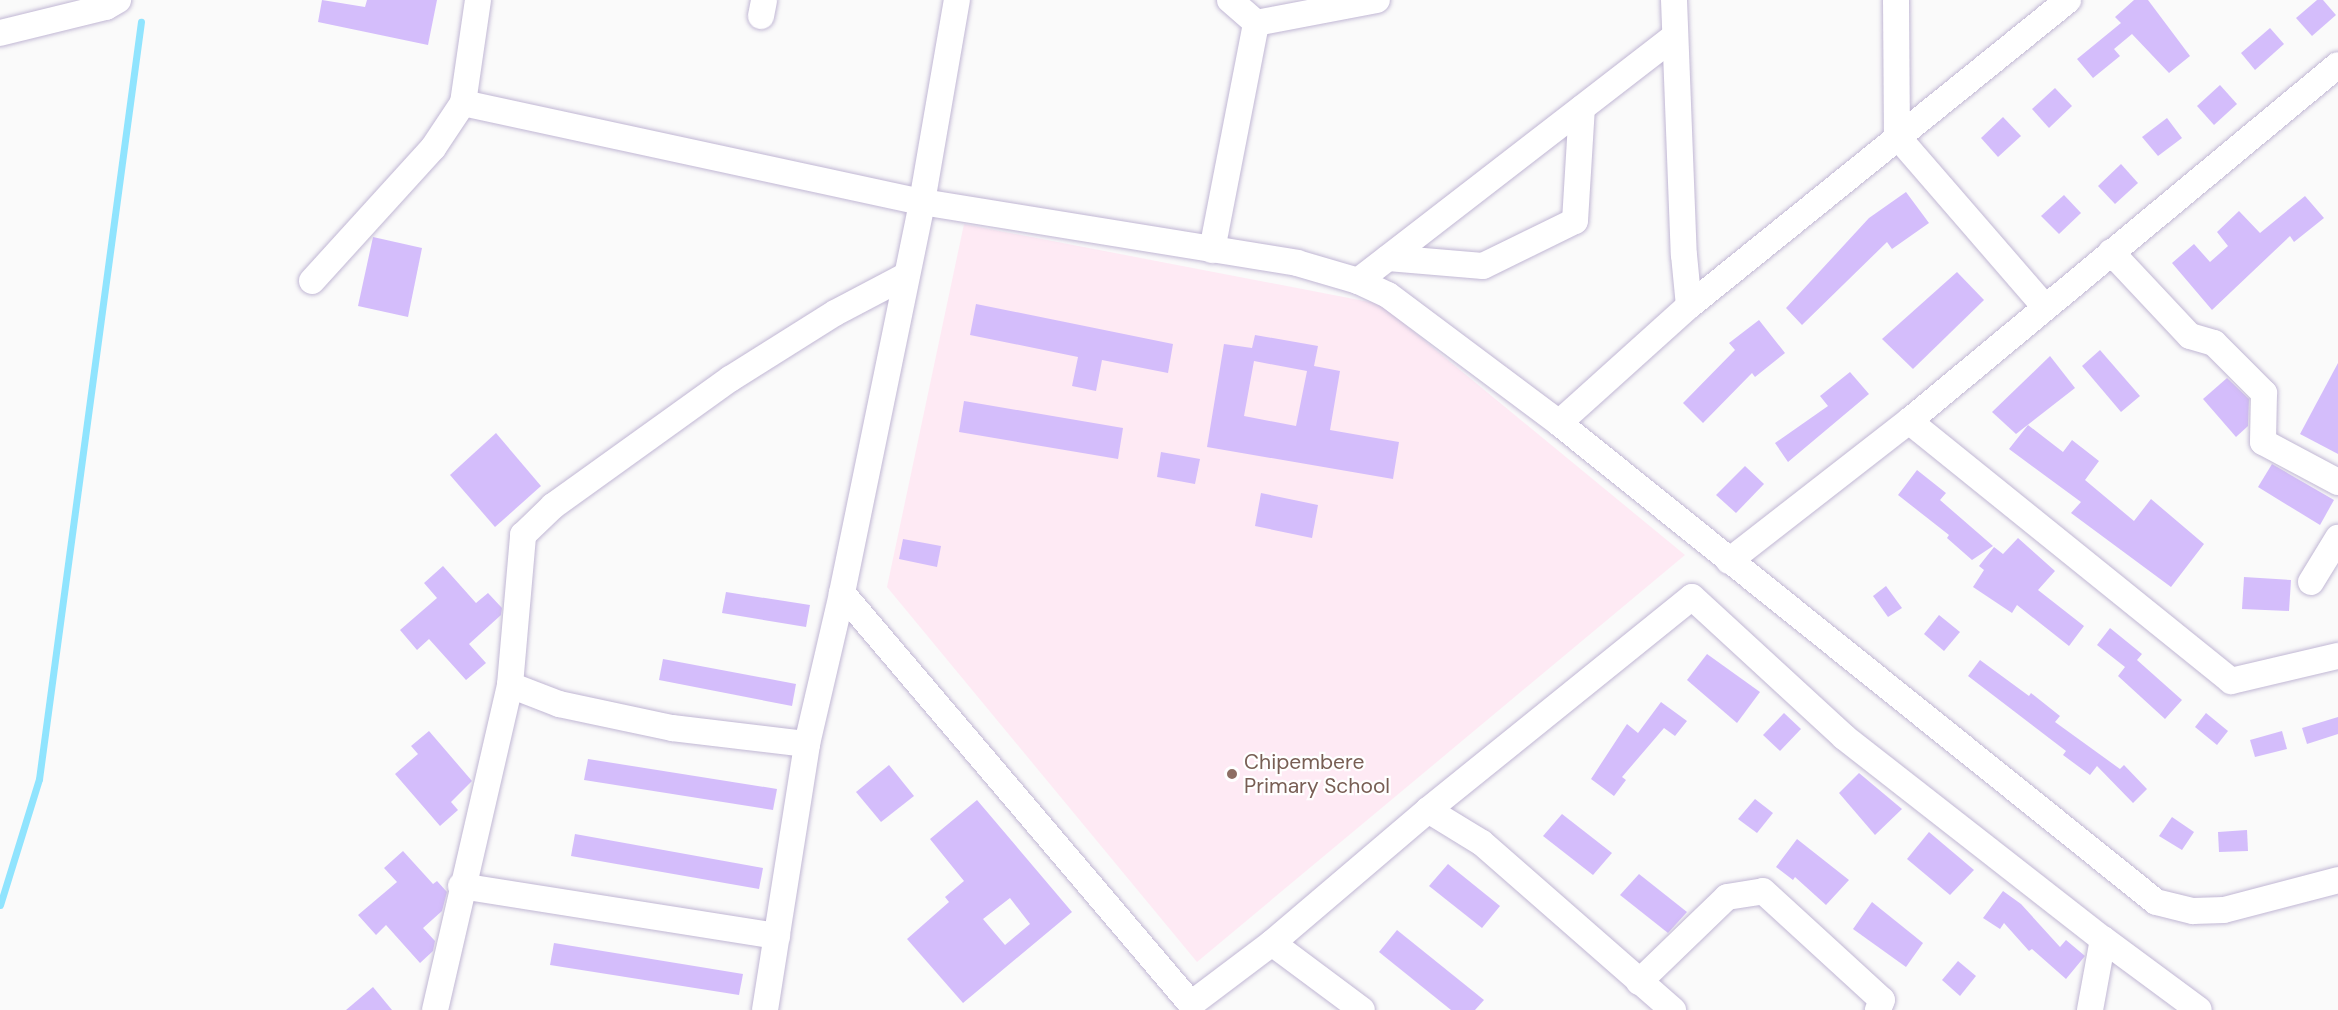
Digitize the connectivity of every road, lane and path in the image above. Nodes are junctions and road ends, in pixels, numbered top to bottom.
1 (118, 0) edge
2 (478, 0) edge
3 (957, 0) edge
4 (1230, 0) edge
5 (1377, 0) edge
6 (1674, 0) edge
7 (1896, 0) edge
8 (2068, 0) edge
9 (1256, 23) junction
10 (0, 33) edge
11 (1674, 37) junction
12 (2338, 65) edge
13 (462, 103) junction
14 (1582, 108) junction
15 (1897, 136) junction
16 (922, 202) junction
17 (1212, 250) junction
18 (2111, 252) junction
19 (1388, 258) junction
20 (907, 275) junction
21 (312, 281) dead end
22 (1358, 281) junction
23 (1689, 306) junction
24 (2044, 306) junction
25 (1909, 421) junction
26 (1558, 423) junction
27 (2338, 482) edge
28 (2338, 538) edge
29 (1729, 561) junction
30 (2311, 582) dead end
31 (842, 593) junction
32 (2338, 656) edge
33 (510, 685) junction
34 (807, 744) junction
35 (1428, 810) junction
36 (2338, 880) edge
37 (461, 886) junction
38 (777, 936) junction
39 (2103, 939) junction
40 (1272, 944) junction
41 (1639, 982) junction
42 (1191, 1007) edge
43 (435, 1010) edge
44 (765, 1010) edge
45 (1362, 1010) edge
46 (1673, 1010) edge
47 (1878, 1010) edge
48 (2090, 1010) edge
49 (2199, 1010) edge

1 - 10 street
2 - 13 street
3 - 16 street
4 - 9 street
5 - 9 street
6 - 11 street
7 - 15 street
8 - 15 street
9 - 17 street
11 - 14 street
11 - 23 street
12 - 18 street
13 - 16 street
13 - 21 street
14 - 19 street
14 - 19 street
15 - 23 street
15 - 24 street
16 - 17 street
16 - 20 street
17 - 22 street
18 - 24 street
18 - 27 street
19 - 22 street
20 - 31 street
20 - 33 street
22 - 26 street
23 - 26 street
24 - 25 street
25 - 29 street
25 - 32 street
26 - 29 street
28 - 30 street
29 - 36 street
31 - 34 street
31 - 42 street
33 - 34 street
33 - 37 street
34 - 38 street
35 - 39 street
35 - 40 street
35 - 41 street
37 - 38 street
37 - 43 street
38 - 44 street
39 - 48 street
39 - 49 street
40 - 42 street
40 - 45 street
41 - 46 street
41 - 47 street

